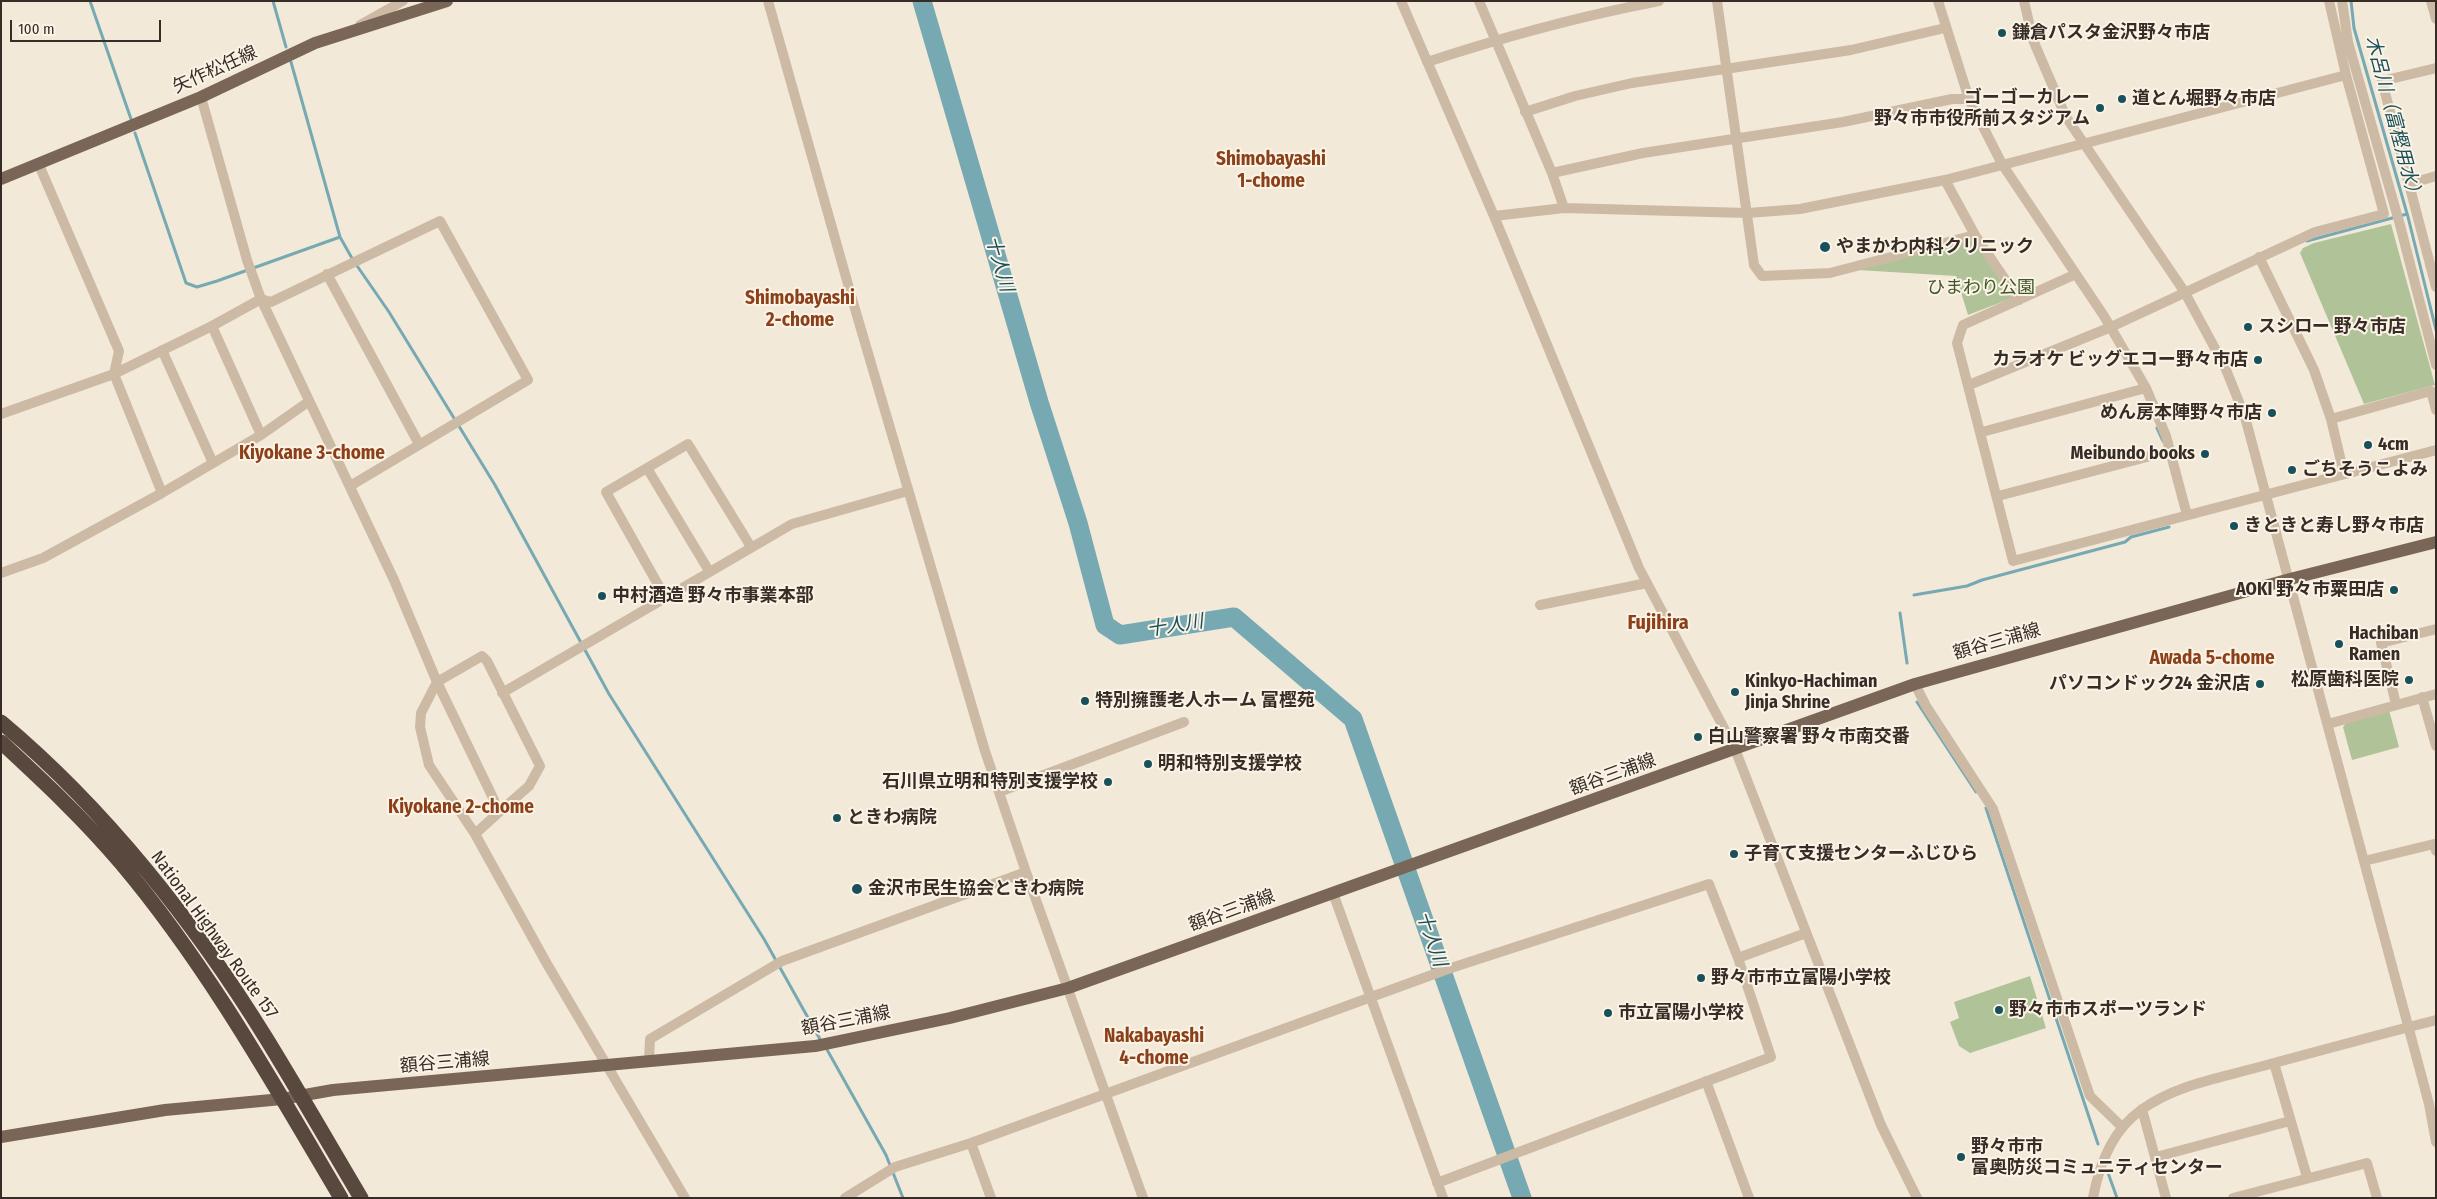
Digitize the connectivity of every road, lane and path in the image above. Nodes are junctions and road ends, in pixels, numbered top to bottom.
1 (402, 1) edge
2 (447, 1) edge
3 (768, 1) edge
4 (1401, 1) edge
5 (1479, 1) edge
6 (1659, 1) edge
7 (1717, 1) edge
8 (1938, 1) edge
9 (2024, 1) edge
10 (2330, 1) edge
11 (2342, 1) edge
12 (2431, 1) edge
13 (2436, 19) edge
14 (1945, 28) junction
15 (349, 31) junction
16 (1495, 40) junction
17 (1428, 62) junction
18 (2436, 68) edge
19 (1727, 70) junction
20 (2346, 75) junction
21 (201, 96) junction
22 (1969, 99) junction
23 (1525, 112) junction
24 (1737, 138) junction
25 (2084, 144) junction
26 (39, 164) junction
27 (2002, 164) junction
28 (1552, 173) junction
29 (2436, 176) edge
30 (1, 179) edge
31 (1945, 180) junction
32 (2408, 184) junction
33 (1564, 208) junction
34 (1748, 213) junction
35 (1494, 216) junction
36 (1975, 235) junction
37 (2259, 257) junction
38 (327, 274) junction
39 (2076, 274) junction
40 (2436, 287) edge
41 (2184, 292) junction
42 (261, 299) junction
43 (2020, 300) junction
44 (212, 326) junction
45 (2110, 327) junction
46 (162, 350) junction
47 (2436, 365) edge
48 (114, 374) junction
49 (1969, 385) junction
50 (2146, 388) junction
51 (308, 402) junction
52 (2436, 410) edge
53 (1, 414) edge
54 (2331, 418) junction
55 (1982, 432) junction
56 (260, 435) junction
57 (419, 444) junction
58 (2436, 450) edge
59 (2170, 451) junction
60 (213, 463) junction
61 (647, 468) junction
62 (2344, 474) junction
63 (350, 486) junction
64 (908, 491) junction
65 (162, 493) junction
66 (2267, 495) junction
67 (1998, 496) junction
68 (2187, 515) junction
69 (2436, 542) edge
70 (751, 547) junction
71 (709, 572) junction
72 (1, 573) edge
73 (2290, 579) junction
74 (1648, 583) junction
75 (665, 597) junction
76 (1540, 606) dead end
77 (2436, 629) edge
78 (437, 682) junction
79 (1915, 684) junction
80 (502, 693) junction
81 (2436, 694) edge
82 (2422, 697) junction
83 (2396, 704) junction
84 (1, 722) edge
85 (1184, 722) dead end
86 (2328, 724) junction
87 (1, 742) edge
88 (2436, 746) edge
89 (1735, 749) junction
90 (999, 792) junction
91 (497, 814) junction
92 (475, 834) junction
93 (2435, 846) edge
94 (2364, 861) junction
95 (1026, 872) junction
96 (1333, 893) junction
97 (1806, 933) junction
98 (1738, 958) junction
99 (1068, 988) junction
100 (1369, 997) junction
101 (2436, 1020) edge
102 (2407, 1027) junction
103 (649, 1062) junction
104 (2274, 1063) junction
105 (607, 1067) junction
106 (1706, 1081) junction
107 (1105, 1093) junction
108 (301, 1096) junction
109 (282, 1098) junction
110 (2142, 1109) junction
111 (2290, 1121) junction
112 (2122, 1127) junction
113 (1, 1137) edge
114 (2436, 1142) edge
115 (971, 1143) junction
116 (2156, 1157) junction
117 (2307, 1178) junction
118 (1437, 1183) junction
119 (341, 1198) edge
120 (360, 1198) edge
121 (685, 1198) edge
122 (845, 1198) edge
123 (991, 1198) edge
124 (1143, 1198) edge
125 (1443, 1198) edge
126 (1748, 1198) edge
127 (1917, 1198) edge
128 (2093, 1198) edge
129 (2166, 1198) edge
130 (2233, 1198) edge
131 (2377, 1198) edge

1 - 15 street
2 - 15 main road, 矢作松任線
3 - 64 street
4 - 17 street
5 - 16 street
6 - 16 street
7 - 19 street
8 - 14 street
9 - 25 street
10 - 20 street
11 - 47 street
12 - 13 street
14 - 19 street
14 - 22 street
15 - 21 main road, 矢作松任線
16 - 17 street
16 - 23 street
17 - 35 street
18 - 32 street
19 - 23 street
19 - 24 street
20 - 25 street
20 - 37 street
21 - 26 main road, 矢作松任線
21 - 42 street
22 - 24 street
22 - 27 street
23 - 28 street
24 - 28 street
24 - 34 street
25 - 27 street
25 - 41 street
26 - 30 main road, 矢作松任線
26 - 48 street
27 - 31 street
27 - 39 street
28 - 33 street
29 - 32 street
31 - 34 street
31 - 36 street
32 - 40 street
33 - 34 street
33 - 35 street
34 - 36 street
35 - 74 street
36 - 43 street
37 - 41 street
37 - 54 street
38 - 42 street
38 - 57 street
38 - 57 street
39 - 43 street
39 - 45 street
41 - 45 street
41 - 66 street
42 - 44 street
42 - 51 street
43 - 49 street
44 - 46 street
44 - 56 street
45 - 49 street
45 - 50 street
46 - 48 street
46 - 60 street
48 - 53 street
48 - 65 street
49 - 55 street
50 - 55 street
50 - 59 street
51 - 56 street
51 - 63 street
52 - 54 street
54 - 62 street
55 - 67 street
56 - 60 street
57 - 63 street
58 - 62 street
59 - 67 street
59 - 68 street
60 - 65 street
61 - 70 street
61 - 71 street
61 - 75 street
62 - 66 street
63 - 78 street
64 - 70 street
64 - 90 street
65 - 72 street
66 - 68 street
66 - 73 street
67 - 68 street
69 - 73 main road, 額谷三浦線
70 - 71 street
71 - 75 street
73 - 79 main road, 額谷三浦線
73 - 86 street
74 - 76 street
74 - 89 street
75 - 80 street
77 - 83 street
78 - 80 street
78 - 91 street
78 - 92 street
79 - 89 main road, 額谷三浦線
79 - 112 street
80 - 91 street
81 - 82 street
82 - 83 street
82 - 88 street
83 - 86 street
84 - 108 highway, National Highway Route 157
85 - 90 street
86 - 94 street
87 - 109 highway, National Highway Route 157
89 - 96 main road, 額谷三浦線
89 - 97 street
90 - 95 street
91 - 92 street
92 - 105 street
93 - 94 street
94 - 102 street
95 - 99 street
95 - 103 street
96 - 99 main road, 額谷三浦線
96 - 100 street
97 - 98 street
97 - 127 street
98 - 100 street
98 - 106 street
99 - 103 main road, 額谷三浦線
99 - 107 street
100 - 107 street
100 - 118 street
101 - 102 street
102 - 104 street
102 - 114 street
103 - 105 main road, 額谷三浦線
104 - 110 street
104 - 111 street
105 - 108 main road, 額谷三浦線
105 - 121 street
106 - 118 street
106 - 126 street
107 - 115 street
107 - 124 street
108 - 109 main road, 額谷三浦線
108 - 120 highway, National Highway Route 157
109 - 113 main road, 額谷三浦線
109 - 119 highway, National Highway Route 157
110 - 112 street
110 - 116 street
111 - 116 street
111 - 117 street
112 - 128 street
115 - 122 street
115 - 123 street
116 - 129 street
117 - 130 street
117 - 131 street
118 - 125 street

